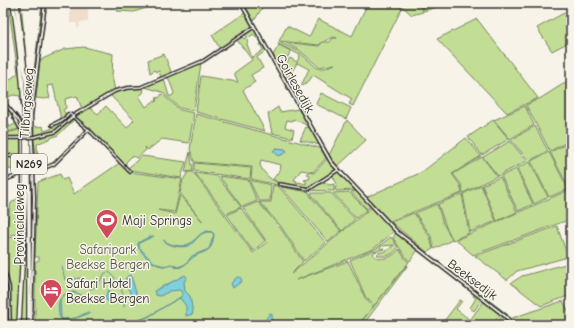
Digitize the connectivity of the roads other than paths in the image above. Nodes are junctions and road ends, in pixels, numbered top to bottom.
1 (13, 3) edge
2 (17, 3) edge
3 (44, 3) edge
4 (241, 3) edge
5 (254, 27) junction
6 (3, 101) edge
7 (73, 116) junction
8 (52, 125) dead end
9 (89, 130) junction
10 (3, 138) edge
11 (3, 156) edge
12 (23, 156) junction
13 (33, 167) junction
14 (338, 170) junction
15 (130, 172) dead end
16 (23, 173) junction
17 (3, 181) edge
18 (279, 184) dead end
19 (23, 194) dead end
20 (420, 250) joint
21 (3, 267) edge
22 (10, 325) edge
23 (19, 325) edge
24 (30, 325) edge
25 (513, 325) edge

1 - 23 highway, Provincialeweg / N269
2 - 24 highway, Provincialeweg / N269
3 - 13 street, Tilburgseweg
4 - 5 street, Goirlesedijk
5 - 7 street
5 - 14 street, Goirlesedijk
6 - 12 street
7 - 8 street
7 - 9 street
7 - 10 street, bridge
9 - 13 street
9 - 15 street
11 - 12 street
12 - 16 street
13 - 24 street, Tilburgseweg
14 - 18 street
14 - 20 street, Goirlesedijk
16 - 17 street
16 - 19 street
20 - 25 street, Beeksedijk
21 - 22 street

